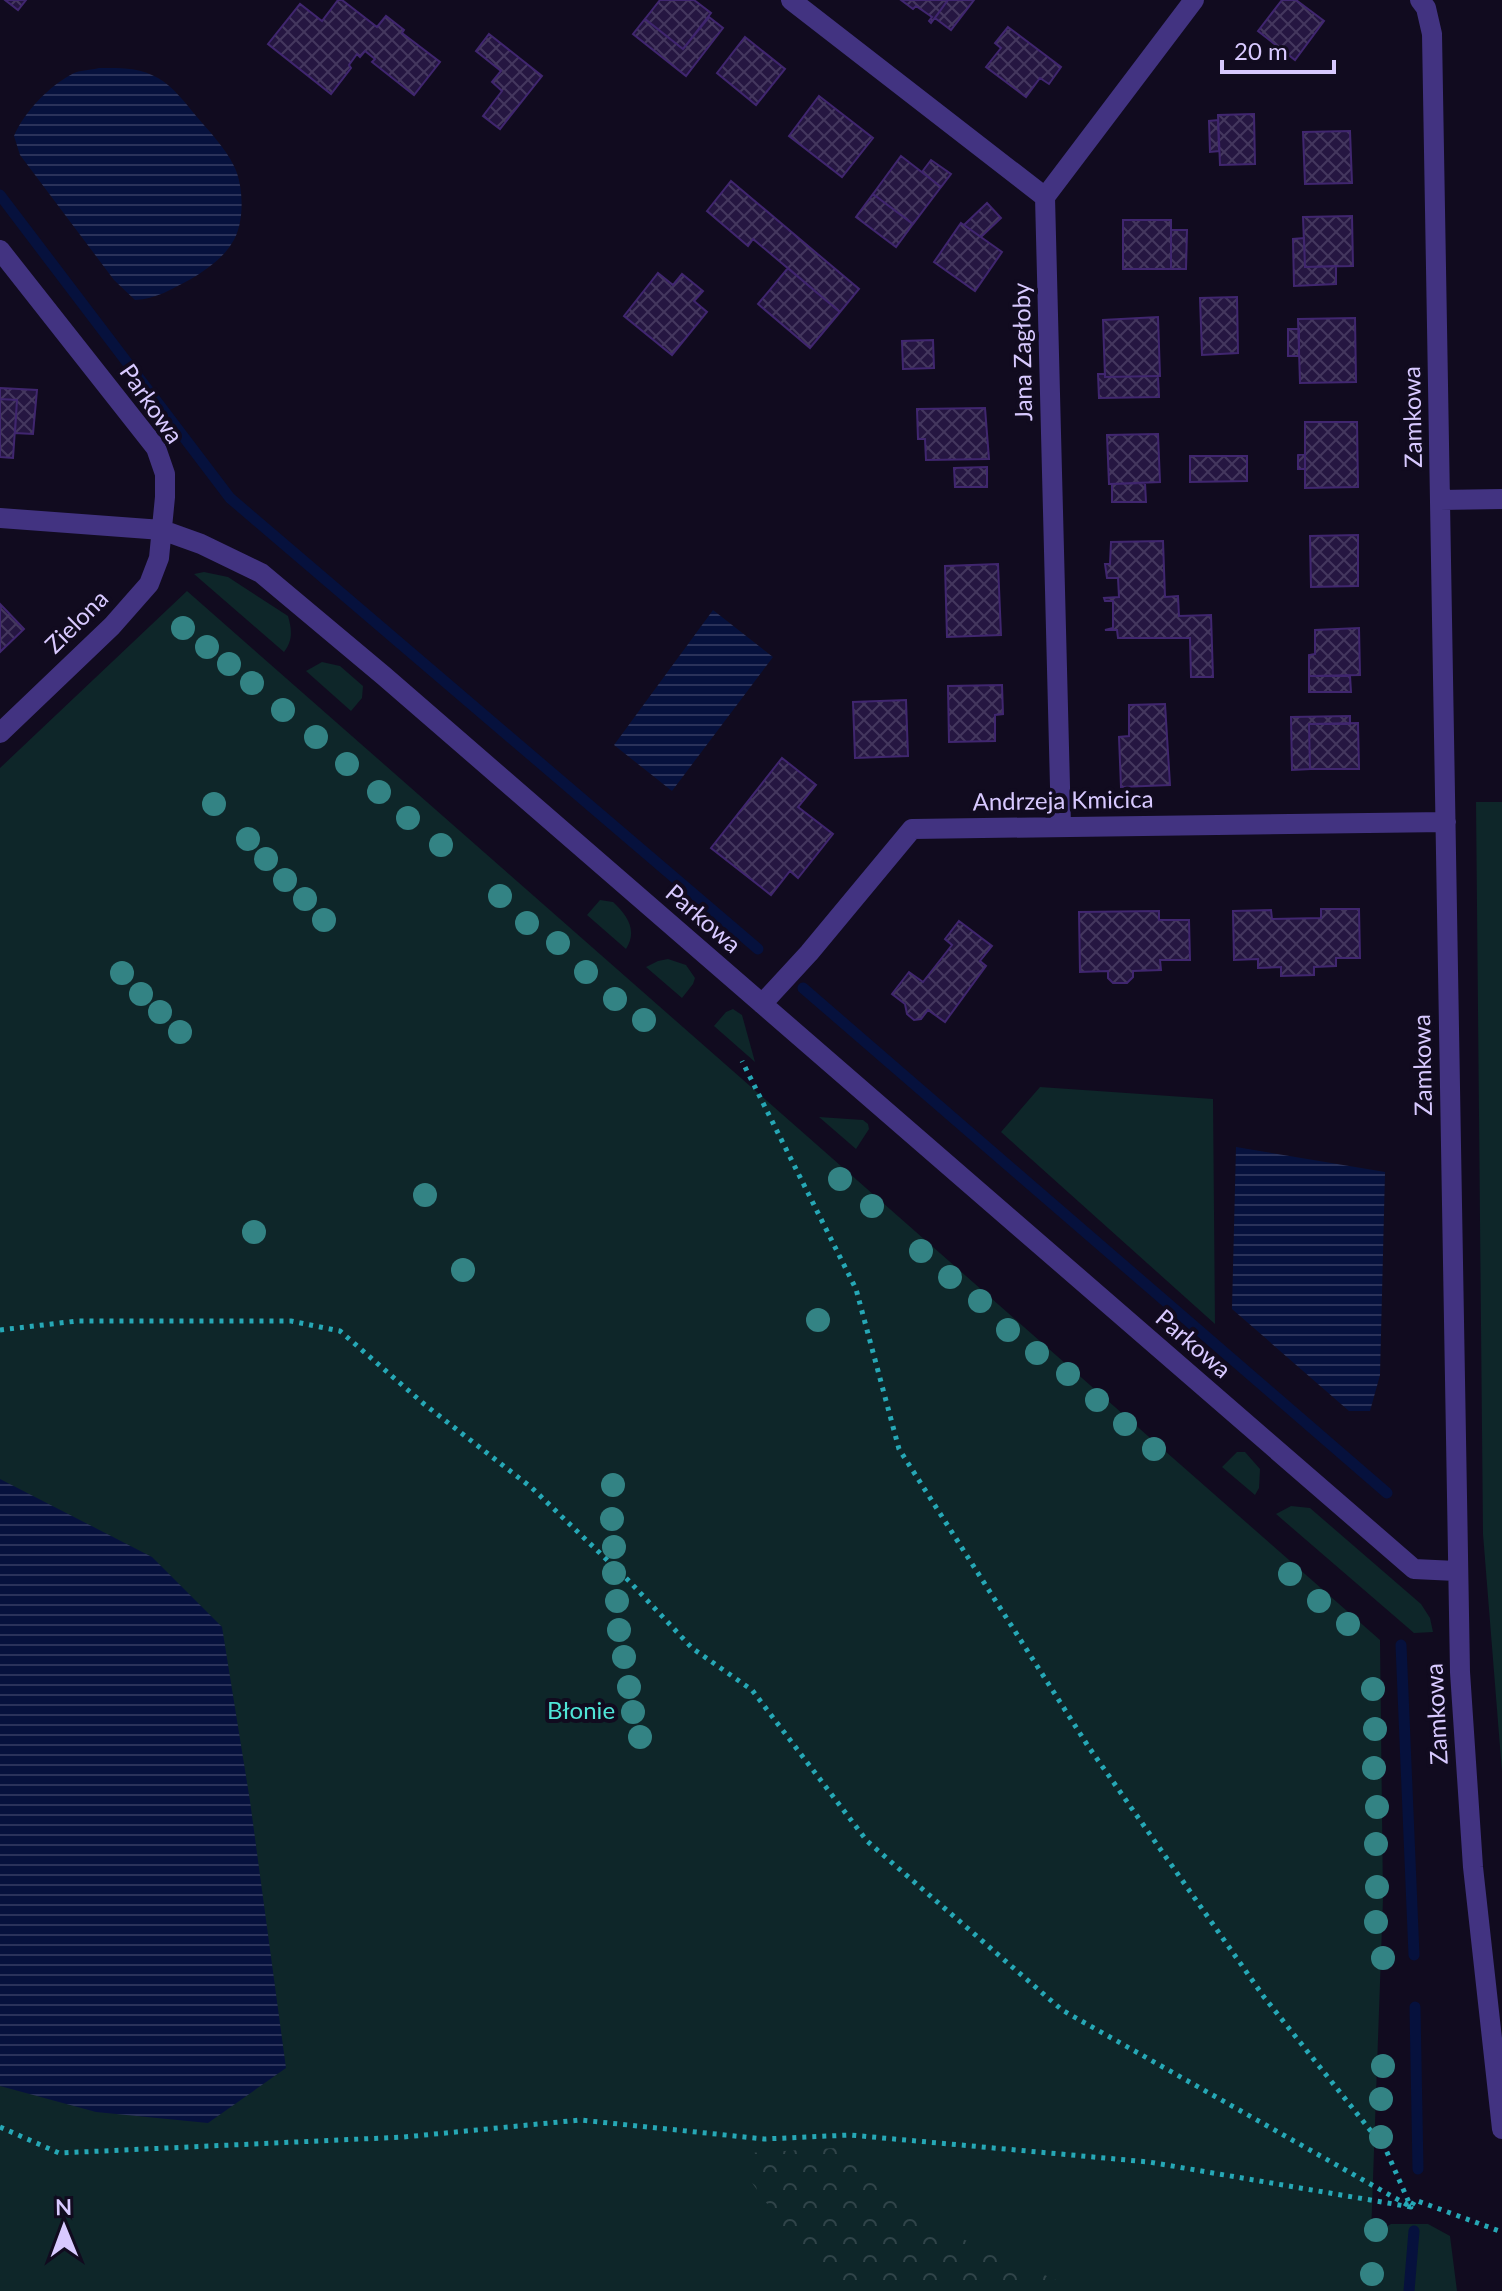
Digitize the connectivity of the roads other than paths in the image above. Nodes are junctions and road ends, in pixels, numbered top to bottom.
1 (791, 0) edge
2 (1194, 0) edge
3 (1420, 0) edge
4 (1045, 197) junction
5 (0, 250) edge
6 (1502, 499) edge
7 (1440, 500) junction
8 (0, 518) edge
9 (162, 530) junction
10 (0, 733) edge
11 (1446, 822) junction
12 (1061, 826) junction
13 (762, 1004) junction
14 (1456, 1571) junction
15 (1502, 2129) edge

1 - 4 street
2 - 4 street
3 - 7 street, Zamkowa
4 - 12 street, Jana Zagłoby
5 - 9 street, Parkowa
6 - 7 street
7 - 11 street, Zamkowa
8 - 9 street
9 - 10 street, Zielona
9 - 13 street, Parkowa
11 - 12 street, Andrzeja Kmicica
11 - 14 street, Zamkowa
12 - 13 street, Andrzeja Kmicica
13 - 14 street, Parkowa
14 - 15 street, Zamkowa

